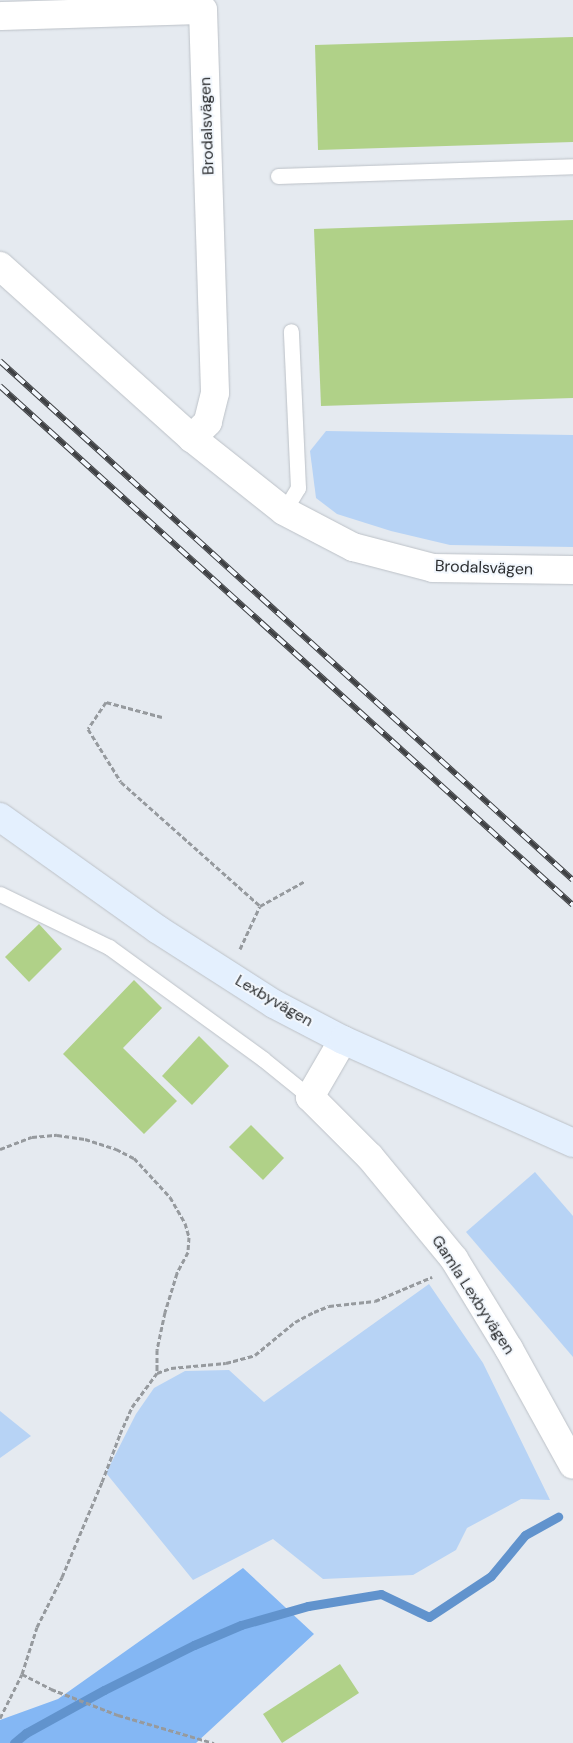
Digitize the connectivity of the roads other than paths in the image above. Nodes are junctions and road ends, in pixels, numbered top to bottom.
1 (203, 5) edge
2 (0, 16) edge
3 (573, 166) edge
4 (278, 176) dead end
5 (0, 266) edge
6 (291, 331) dead end
7 (192, 438) junction
8 (284, 512) junction
9 (573, 570) edge
10 (0, 818) edge
11 (0, 894) edge
12 (343, 1040) junction
13 (310, 1097) junction
14 (573, 1143) edge
15 (573, 1465) edge

1 - 2 street, Brodalsvägen
1 - 7 street, Brodalsvägen
3 - 4 lane
5 - 7 street, Brodalsvägen
6 - 8 lane
7 - 8 street, Brodalsvägen
8 - 9 street, Brodalsvägen
10 - 12 street, Lexbyvägen
11 - 13 lane
12 - 13 street
12 - 14 street, Lexbyvägen
13 - 15 street, Gamla Lexbyvägen

